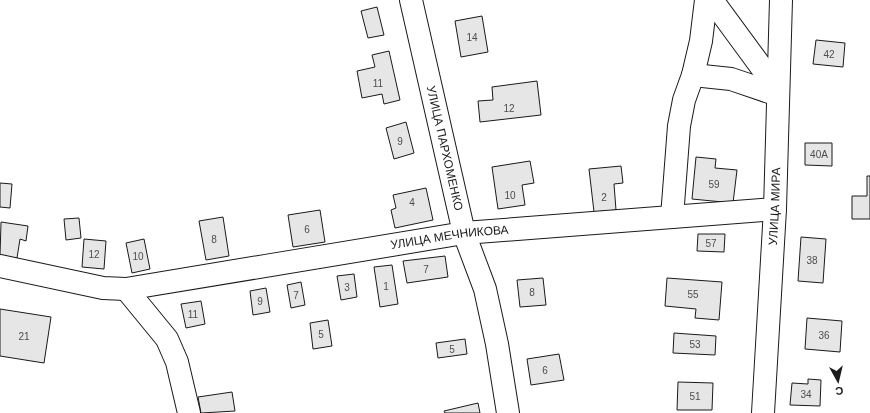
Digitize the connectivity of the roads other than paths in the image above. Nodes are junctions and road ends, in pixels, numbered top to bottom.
1 (411, 0) edge
2 (706, 0) edge
3 (712, 0) edge
4 (781, 0) edge
5 (693, 75) junction
6 (778, 95) junction
7 (775, 210) junction
8 (672, 217) junction
9 (464, 233) junction
10 (0, 266) edge
11 (126, 289) junction
12 (189, 413) edge
13 (508, 413) edge
14 (763, 413) edge

1 - 9 street, УЛИЦА ПАРХОМЕНКО
2 - 5 street
3 - 6 street
4 - 6 street, УЛИЦА МИРА
5 - 6 street
5 - 8 street
6 - 7 street, УЛИЦА МИРА
7 - 8 street, УЛИЦА МЕЧНИКОВА
7 - 14 street, УЛИЦА МИРА
8 - 9 street, УЛИЦА МЕЧНИКОВА
9 - 11 street, УЛИЦА МЕЧНИКОВА
9 - 13 street, УЛИЦА ПАРХОМЕНКО
10 - 11 street, УЛИЦА МЕЧНИКОВА
11 - 12 street

